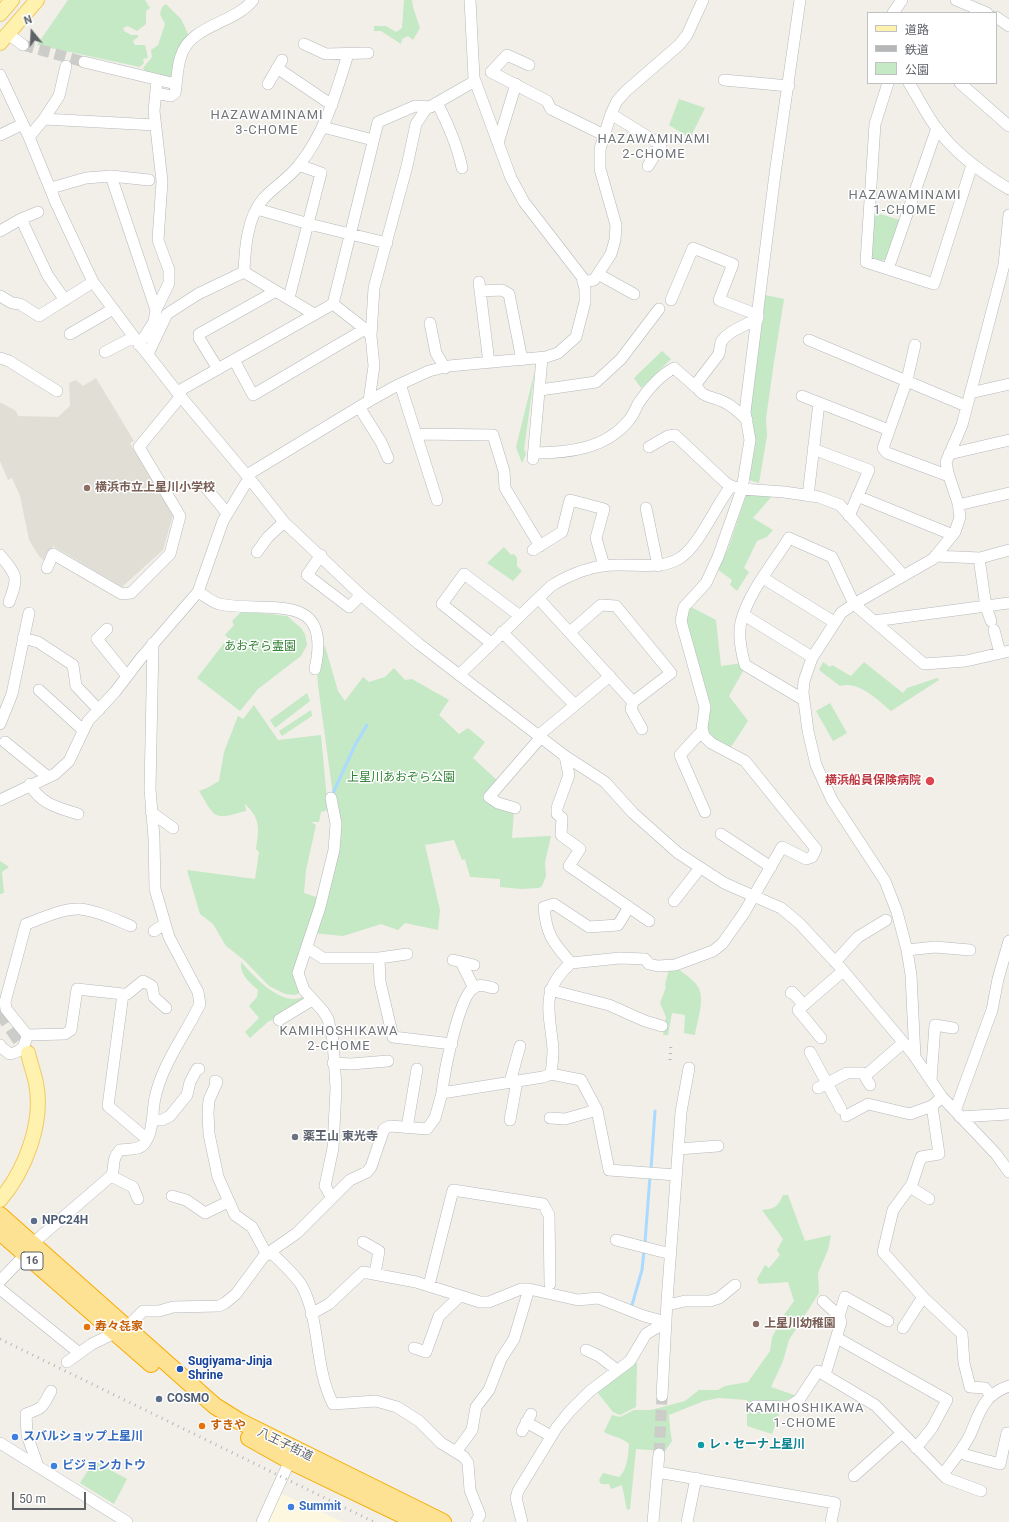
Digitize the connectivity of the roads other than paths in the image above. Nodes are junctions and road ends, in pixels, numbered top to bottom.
1 (12, 0) edge
2 (37, 0) edge
3 (253, 0) edge
4 (470, 0) edge
5 (703, 0) edge
6 (800, 0) edge
7 (902, 0) edge
8 (956, 0) edge
9 (894, 12) edge
10 (985, 12) edge
11 (0, 14) edge
12 (997, 18) edge
13 (1009, 26) edge
14 (4, 39) edge
15 (304, 44) dead end
16 (23, 45) tunnel mouth
17 (368, 53) dead end
18 (348, 54) junction
19 (84, 62) tunnel mouth
20 (529, 65) dead end
21 (66, 66) dead end
22 (0, 76) edge
23 (157, 80) junction
24 (724, 80) dead end
25 (475, 81) junction
26 (176, 84) junction
27 (268, 84) dead end
28 (516, 84) junction
29 (888, 84) edge
30 (910, 84) edge
31 (961, 84) edge
32 (788, 86) junction
33 (156, 93) junction
34 (332, 105) junction
35 (434, 105) junction
36 (611, 114) junction
37 (44, 119) junction
38 (23, 124) junction
39 (155, 125) junction
40 (323, 126) junction
41 (1009, 126) edge
42 (937, 128) junction
43 (604, 134) junction
44 (0, 135) edge
45 (29, 137) junction
46 (373, 140) junction
47 (498, 143) junction
48 (972, 164) junction
49 (299, 165) junction
50 (648, 166) dead end
51 (462, 168) dead end
52 (112, 176) junction
53 (156, 181) junction
54 (51, 188) junction
55 (1009, 189) edge
56 (257, 209) junction
57 (38, 212) dead end
58 (1009, 215) edge
59 (21, 219) junction
60 (309, 224) junction
61 (0, 231) edge
62 (349, 234) junction
63 (386, 242) junction
64 (888, 269) junction
65 (244, 272) junction
66 (598, 274) junction
67 (93, 282) junction
68 (583, 282) junction
69 (276, 291) junction
70 (634, 294) dead end
71 (0, 296) edge
72 (289, 298) junction
73 (65, 300) junction
74 (672, 300) dead end
75 (333, 304) junction
76 (113, 309) junction
77 (659, 309) dead end
78 (156, 310) junction
79 (314, 314) junction
80 (758, 317) junction
81 (430, 323) dead end
82 (368, 332) junction
83 (70, 334) dead end
84 (809, 340) dead end
85 (136, 341) junction
86 (915, 346) dead end
87 (104, 352) dead end
88 (148, 354) junction
89 (0, 358) edge
90 (542, 358) junction
91 (234, 360) junction
92 (522, 360) junction
93 (489, 363) junction
94 (445, 368) junction
95 (218, 370) junction
96 (907, 380) junction
97 (400, 384) junction
98 (1009, 384) edge
99 (697, 388) junction
100 (540, 390) junction
101 (57, 391) dead end
102 (970, 393) junction
103 (179, 394) junction
104 (802, 396) dead end
105 (369, 401) junction
106 (819, 403) junction
107 (966, 406) junction
108 (359, 407) junction
109 (747, 420) junction
110 (889, 430) junction
111 (416, 434) junction
112 (1009, 440) edge
113 (649, 447) dead end
114 (813, 449) junction
115 (949, 454) junction
116 (388, 458) dead end
117 (248, 476) junction
118 (949, 476) junction
119 (731, 486) junction
120 (207, 489) dead end
121 (742, 489) junction
122 (1009, 493) edge
123 (808, 496) junction
124 (857, 496) junction
125 (437, 500) dead end
126 (958, 505) junction
127 (646, 508) dead end
128 (228, 513) junction
129 (849, 516) junction
130 (284, 522) junction
131 (953, 535) junction
132 (1009, 550) edge
133 (257, 552) dead end
134 (0, 555) edge
135 (321, 555) junction
136 (936, 556) junction
137 (979, 558) junction
138 (604, 566) junction
139 (658, 566) junction
140 (47, 568) dead end
141 (903, 575) junction
142 (763, 578) junction
143 (198, 592) junction
144 (361, 595) junction
145 (539, 599) junction
146 (9, 602) dead end
147 (1009, 603) edge
148 (854, 604) junction
149 (986, 607) junction
150 (744, 615) junction
151 (520, 616) junction
152 (25, 618) dead end
153 (874, 621) junction
154 (834, 622) junction
155 (106, 629) dead end
156 (502, 632) junction
157 (570, 632) junction
158 (23, 638) junction
159 (154, 643) junction
160 (491, 643) junction
161 (1005, 652) edge
162 (812, 657) junction
163 (315, 669) dead end
164 (459, 675) junction
165 (127, 676) junction
166 (610, 676) junction
167 (39, 690) dead end
168 (804, 700) junction
169 (633, 702) junction
170 (575, 705) junction
171 (99, 710) junction
172 (0, 724) edge
173 (642, 729) dead end
174 (84, 730) junction
175 (702, 731) junction
176 (540, 736) junction
177 (5, 742) dead end
178 (565, 756) junction
179 (48, 777) junction
180 (30, 784) junction
181 (2, 796) edge
182 (331, 798) dead end
183 (515, 808) dead end
184 (151, 812) junction
185 (705, 812) dead end
186 (78, 814) dead end
187 (173, 828) dead end
188 (720, 834) dead end
189 (771, 867) junction
190 (700, 868) junction
191 (755, 896) junction
192 (674, 901) dead end
193 (629, 907) junction
194 (886, 920) dead end
195 (649, 921) dead end
196 (165, 924) junction
197 (131, 926) dead end
198 (154, 932) dead end
199 (1009, 941) edge
200 (307, 948) junction
201 (907, 950) junction
202 (970, 950) dead end
203 (407, 954) dead end
204 (379, 958) junction
205 (835, 962) junction
206 (571, 963) junction
207 (474, 965) dead end
208 (843, 971) junction
209 (474, 988) junction
210 (493, 988) dead end
211 (550, 990) junction
212 (790, 993) dead end
213 (123, 994) junction
214 (307, 996) junction
215 (804, 1005) junction
216 (166, 1008) dead end
217 (279, 1020) dead end
218 (662, 1026) dead end
219 (952, 1028) dead end
220 (27, 1035) junction
221 (821, 1038) dead end
222 (904, 1043) junction
223 (452, 1044) junction
224 (0, 1045) edge
225 (520, 1046) dead end
226 (810, 1052) dead end
227 (28, 1053) tunnel mouth
228 (915, 1057) junction
229 (388, 1061) dead end
230 (333, 1063) junction
231 (689, 1068) dead end
232 (199, 1069) dead end
233 (417, 1069) dead end
234 (551, 1074) junction
235 (930, 1080) junction
236 (215, 1081) dead end
237 (514, 1081) junction
238 (822, 1086) junction
239 (442, 1093) junction
240 (942, 1097) junction
241 (932, 1106) junction
242 (598, 1110) junction
243 (958, 1114) junction
244 (1009, 1114) edge
245 (550, 1118) dead end
246 (153, 1120) junction
247 (510, 1120) dead end
248 (407, 1128) junction
249 (147, 1139) junction
250 (718, 1146) dead end
251 (678, 1150) junction
252 (996, 1154) junction
253 (1009, 1157) edge
254 (1009, 1172) edge
255 (676, 1175) junction
256 (111, 1176) junction
257 (910, 1187) junction
258 (172, 1196) dead end
259 (332, 1198) junction
260 (138, 1199) dead end
261 (929, 1199) dead end
262 (0, 1200) edge
263 (228, 1202) junction
264 (0, 1215) edge
265 (0, 1232) edge
266 (616, 1240) dead end
267 (363, 1242) dead end
268 (29, 1249) junction
269 (269, 1253) junction
270 (671, 1254) junction
271 (375, 1274) junction
272 (0, 1280) edge
273 (429, 1285) junction
274 (735, 1285) dead end
275 (0, 1289) edge
276 (529, 1289) junction
277 (550, 1289) junction
278 (459, 1297) junction
279 (923, 1297) junction
280 (823, 1301) dead end
281 (667, 1305) junction
282 (311, 1314) junction
283 (839, 1316) junction
284 (888, 1321) dead end
285 (666, 1322) junction
286 (903, 1328) dead end
287 (121, 1330) junction
288 (837, 1338) junction
289 (414, 1348) dead end
290 (586, 1350) dead end
291 (78, 1352) junction
292 (67, 1362) dead end
293 (617, 1370) junction
294 (825, 1375) junction
295 (1009, 1386) edge
296 (51, 1391) dead end
297 (662, 1396) tunnel mouth
298 (991, 1396) junction
299 (754, 1406) dead end
300 (526, 1422) dead end
301 (902, 1433) junction
302 (1009, 1433) edge
303 (551, 1436) junction
304 (0, 1443) edge
305 (916, 1448) junction
306 (456, 1452) junction
307 (659, 1454) tunnel mouth
308 (966, 1455) dead end
309 (293, 1456) junction
310 (38, 1466) junction
311 (663, 1473) dead end
312 (943, 1474) junction
313 (854, 1476) dead end
314 (696, 1478) junction
315 (981, 1491) dead end
316 (127, 1522) edge
317 (262, 1522) edge
318 (417, 1522) edge
319 (443, 1522) edge
320 (476, 1522) edge
321 (522, 1522) edge
322 (652, 1522) edge
323 (687, 1522) edge
324 (831, 1522) edge

1 - 11 main road
2 - 14 main road
3 - 26 street
4 - 25 street
5 - 36 street
6 - 32 street
7 - 9 street
8 - 10 street
12 - 13 street
14 - 16 street
15 - 18 street
17 - 18 street
18 - 34 street
19 - 23 street
20 - 28 street
21 - 37 street
22 - 38 street
23 - 26 street
23 - 33 street
24 - 32 street
25 - 35 street
25 - 47 street
26 - 33 street
27 - 34 street
28 - 43 street
28 - 47 street
29 - 64 street
30 - 42 street
31 - 41 street
32 - 80 street
33 - 39 street
34 - 40 street
35 - 46 street
35 - 51 street
35 - 63 street
36 - 43 street
36 - 50 street
37 - 39 street
37 - 45 street
38 - 44 street
38 - 45 street
39 - 53 street
40 - 46 street
40 - 49 street
42 - 48 street
42 - 64 street
43 - 66 street
45 - 54 street
46 - 62 street
47 - 68 street
48 - 55 street
48 - 64 street
49 - 56 street
49 - 60 street
52 - 53 street
52 - 54 street
52 - 78 street
53 - 78 street
54 - 67 street
56 - 60 street
56 - 65 street
57 - 59 street
58 - 102 street
59 - 61 street
59 - 73 street
60 - 62 street
60 - 72 street
62 - 63 street
62 - 75 street
63 - 82 street
65 - 69 street
65 - 88 street
66 - 68 street
66 - 70 street
67 - 73 street
67 - 76 street
68 - 90 street
69 - 72 street
69 - 95 street
71 - 73 street
72 - 79 street
74 - 80 street
75 - 79 street
75 - 82 street
76 - 83 street
76 - 85 street
77 - 100 street
78 - 85 street
79 - 91 street
80 - 99 street
80 - 109 street
81 - 94 street
82 - 91 street
82 - 105 street
84 - 96 street
85 - 87 street
85 - 88 street
86 - 96 street
88 - 103 street
89 - 101 street
90 - 92 street
90 - 100 street
91 - 95 street
92 - 93 street
92 - 93 street
93 - 94 street
94 - 97 street
95 - 103 street
96 - 107 street
96 - 110 street
97 - 105 street
97 - 111 street
98 - 102 street
99 - 100 street
99 - 109 street
102 - 107 street
103 - 117 street
103 - 140 street
104 - 106 street
105 - 108 street
106 - 110 street
106 - 114 street
107 - 115 street
108 - 116 street
108 - 117 street
109 - 121 street
110 - 118 street
111 - 125 street
111 - 138 street
112 - 115 street
113 - 119 street
114 - 123 street
114 - 124 street
115 - 118 street
117 - 128 street
117 - 130 street
118 - 126 street
119 - 121 street
119 - 139 street
120 - 128 street
121 - 123 street
121 - 175 street
122 - 126 street
123 - 129 street
124 - 129 street
124 - 131 street
126 - 131 street
127 - 139 street
128 - 143 street
129 - 141 street
130 - 133 street
130 - 135 street
131 - 136 street
132 - 137 street
134 - 146 street
135 - 144 street
135 - 144 street
136 - 137 street
136 - 141 street
137 - 149 street
138 - 139 street
138 - 145 street
141 - 148 street
142 - 148 street
142 - 150 street
142 - 154 street
143 - 159 street
143 - 163 street
144 - 164 street
145 - 151 street
145 - 157 street
147 - 149 street
148 - 153 street
148 - 154 street
149 - 153 street
149 - 161 street
150 - 162 street
150 - 168 street
151 - 156 street
151 - 160 street
152 - 158 street
153 - 161 street
154 - 162 street
155 - 165 street
156 - 160 street
156 - 170 street
157 - 166 street
157 - 169 street
158 - 171 street
158 - 172 street
159 - 165 street
159 - 184 street
160 - 164 street
162 - 168 street
164 - 176 street
165 - 171 street
166 - 169 street
166 - 170 street
167 - 174 street
168 - 201 street
169 - 173 street
170 - 176 street
171 - 174 street
174 - 179 street
175 - 185 street
175 - 189 street
176 - 178 street
176 - 183 street
177 - 179 street
178 - 190 street
178 - 193 street
179 - 180 street
180 - 181 street
180 - 186 street
182 - 200 street
184 - 187 street
184 - 196 street
188 - 189 street
189 - 191 street
190 - 191 street
190 - 192 street
191 - 205 street
191 - 206 street
193 - 195 street
193 - 206 street
194 - 205 street
196 - 198 street
196 - 246 street
197 - 220 street
199 - 243 street
200 - 204 street
200 - 214 street
201 - 202 street
201 - 228 street
203 - 204 street
204 - 223 street
205 - 208 street
206 - 211 street
207 - 209 street
208 - 215 street
208 - 222 street
209 - 210 street
209 - 223 street
211 - 218 street
211 - 234 street
212 - 215 street
213 - 216 street
213 - 220 street
213 - 249 street
214 - 217 street
214 - 230 street
215 - 221 street
219 - 235 street
220 - 224 street
222 - 228 street
222 - 238 street
223 - 239 street
225 - 237 street
226 - 238 street
227 - 262 main road
228 - 235 street
229 - 230 street
230 - 259 street
231 - 251 street
232 - 246 street
233 - 248 street
234 - 237 street
234 - 242 street
235 - 240 street
236 - 263 street
237 - 239 street
237 - 247 street
238 - 241 street
239 - 248 street
240 - 241 street
240 - 243 street
241 - 257 street
242 - 245 street
242 - 255 street
243 - 244 street
243 - 252 street
246 - 249 street
248 - 259 street
249 - 256 street
250 - 251 street
251 - 255 street
252 - 253 street
252 - 254 street
255 - 270 street
256 - 260 street
256 - 268 street
257 - 261 street
257 - 279 street
258 - 263 street
259 - 269 street
263 - 269 street
264 - 268 highway, 八王子街道 / 16
265 - 268 highway, 八王子街道 / 16
266 - 270 street
267 - 271 street
268 - 272 street
268 - 287 highway, 八王子街道 / 16
269 - 282 street
269 - 287 street
270 - 281 street
271 - 273 street
271 - 282 street
273 - 277 street
273 - 278 street
274 - 281 street
275 - 291 street
276 - 277 street
276 - 278 street
276 - 306 street
277 - 285 street
278 - 289 street
279 - 286 street
279 - 298 street
280 - 283 street
281 - 285 street
282 - 306 street
283 - 284 street
283 - 288 street
285 - 293 street
285 - 297 street
287 - 291 street
287 - 309 highway, 八王子街道 / 16
288 - 294 street
288 - 305 street
290 - 293 street
291 - 292 street
293 - 303 street
294 - 299 street
294 - 301 street
295 - 298 street
296 - 310 street
298 - 312 street
300 - 303 street
301 - 305 street
301 - 313 street
302 - 308 street
303 - 321 street
304 - 310 street
305 - 312 street
306 - 320 street
307 - 322 street
309 - 317 street
309 - 318 highway, 八王子街道 / 16
309 - 319 highway, 八王子街道 / 16
310 - 316 street
311 - 314 street
312 - 315 street
314 - 323 street
314 - 324 street

